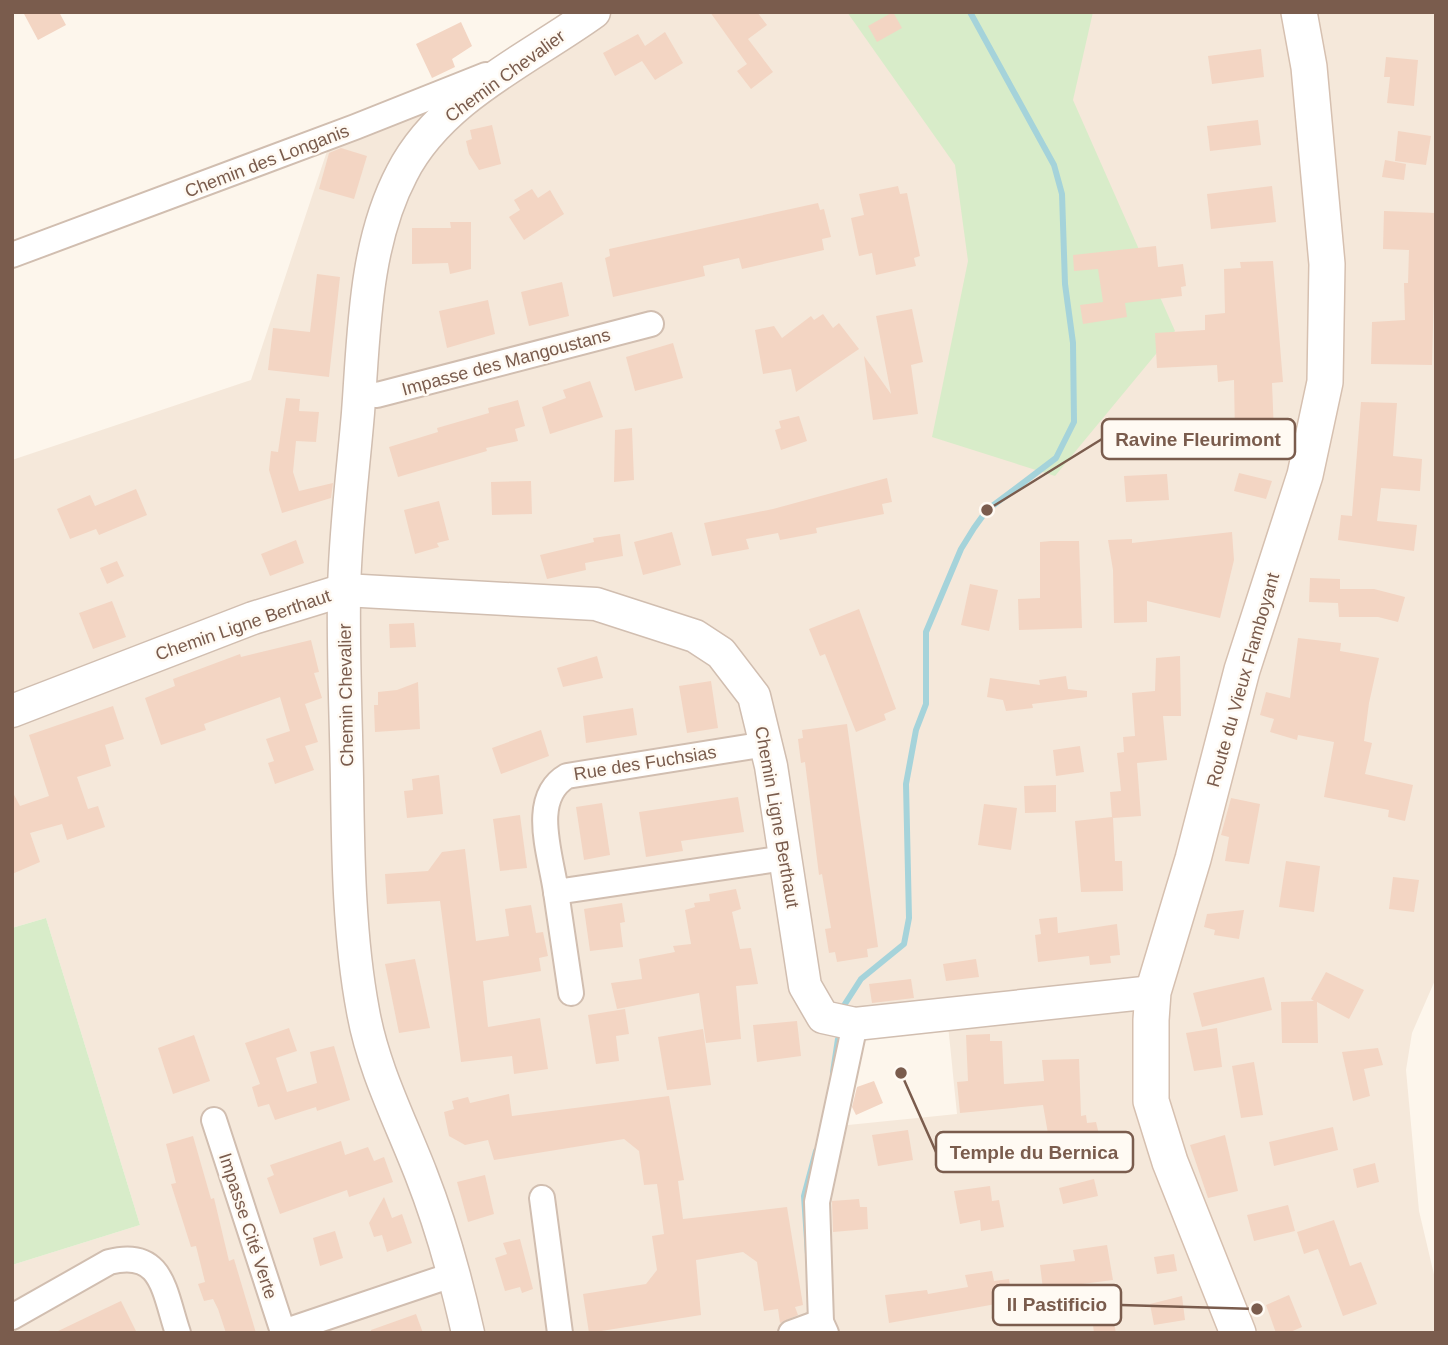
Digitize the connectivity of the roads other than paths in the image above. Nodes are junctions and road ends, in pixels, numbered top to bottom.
1 (594, 12) edge
2 (1299, 12) edge
3 (519, 61) junction
4 (12, 255) edge
5 (651, 324) dead end
6 (360, 393) junction
7 (344, 590) junction
8 (12, 711) edge
9 (766, 744) junction
10 (785, 858) junction
11 (556, 892) junction
12 (1153, 992) junction
13 (571, 993) dead end
14 (855, 1024) junction
15 (214, 1120) dead end
16 (542, 1198) dead end
17 (454, 1274) junction
18 (12, 1317) edge
19 (824, 1327) edge
20 (283, 1332) edge
21 (178, 1333) edge
22 (468, 1333) edge
23 (560, 1333) edge
24 (791, 1333) edge
25 (1238, 1333) edge

1 - 3 street, Chemin Chevalier
2 - 12 main road, Route du Vieux Flamboyant
3 - 4 street, Chemin des Longanis
3 - 6 street, Chemin Chevalier
5 - 6 street, Impasse des Mangoustans
6 - 7 street, Chemin Chevalier
7 - 8 street, Chemin Ligne Berthaut
7 - 9 street, Chemin Ligne Berthaut
7 - 17 street, Chemin Chevalier
9 - 10 street, Chemin Ligne Berthaut
9 - 11 street, Rue des Fuchsias
10 - 11 street
10 - 14 street, Chemin Ligne Berthaut
11 - 13 street, Rue des Fuchsias
12 - 14 street, Chemin Ligne Berthaut
12 - 25 main road, Route du Vieux Flamboyant
14 - 19 street
15 - 20 street, Impasse Cité Verte
16 - 23 street
17 - 20 street, Impasse Cité Verte
17 - 22 street, Chemin Chevalier
18 - 21 street
19 - 24 street

